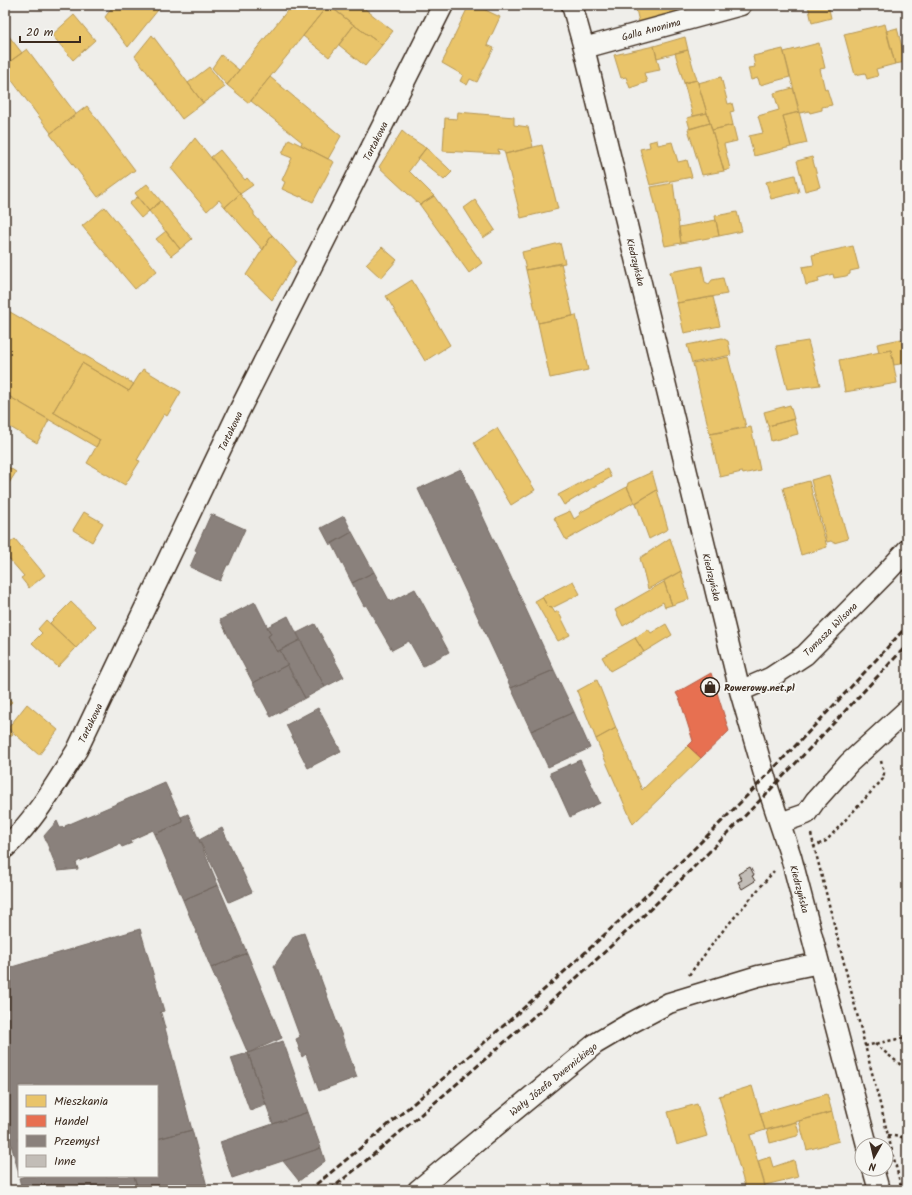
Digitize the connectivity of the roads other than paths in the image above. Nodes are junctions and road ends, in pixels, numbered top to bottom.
1 (443, 5) edge
2 (572, 5) edge
3 (741, 5) edge
4 (584, 48) junction
5 (907, 550) edge
6 (740, 691) junction
7 (907, 710) edge
8 (780, 823) junction
9 (5, 848) edge
10 (819, 962) junction
11 (865, 1137) edge
12 (875, 1177) edge
13 (418, 1190) edge
14 (879, 1190) edge

1 - 9 street, Tartakowa
2 - 4 street, Kiedrzyńska
3 - 4 street, Galla Anonima
4 - 6 street, Kiedrzyńska
5 - 6 street, Tomasza Wilsona
6 - 8 street, Kiedrzyńska
7 - 8 street
8 - 10 street, Kiedrzyńska
10 - 11 street, Kiedrzyńska
10 - 13 street, Wały Józefa Dwernickiego
12 - 14 street

